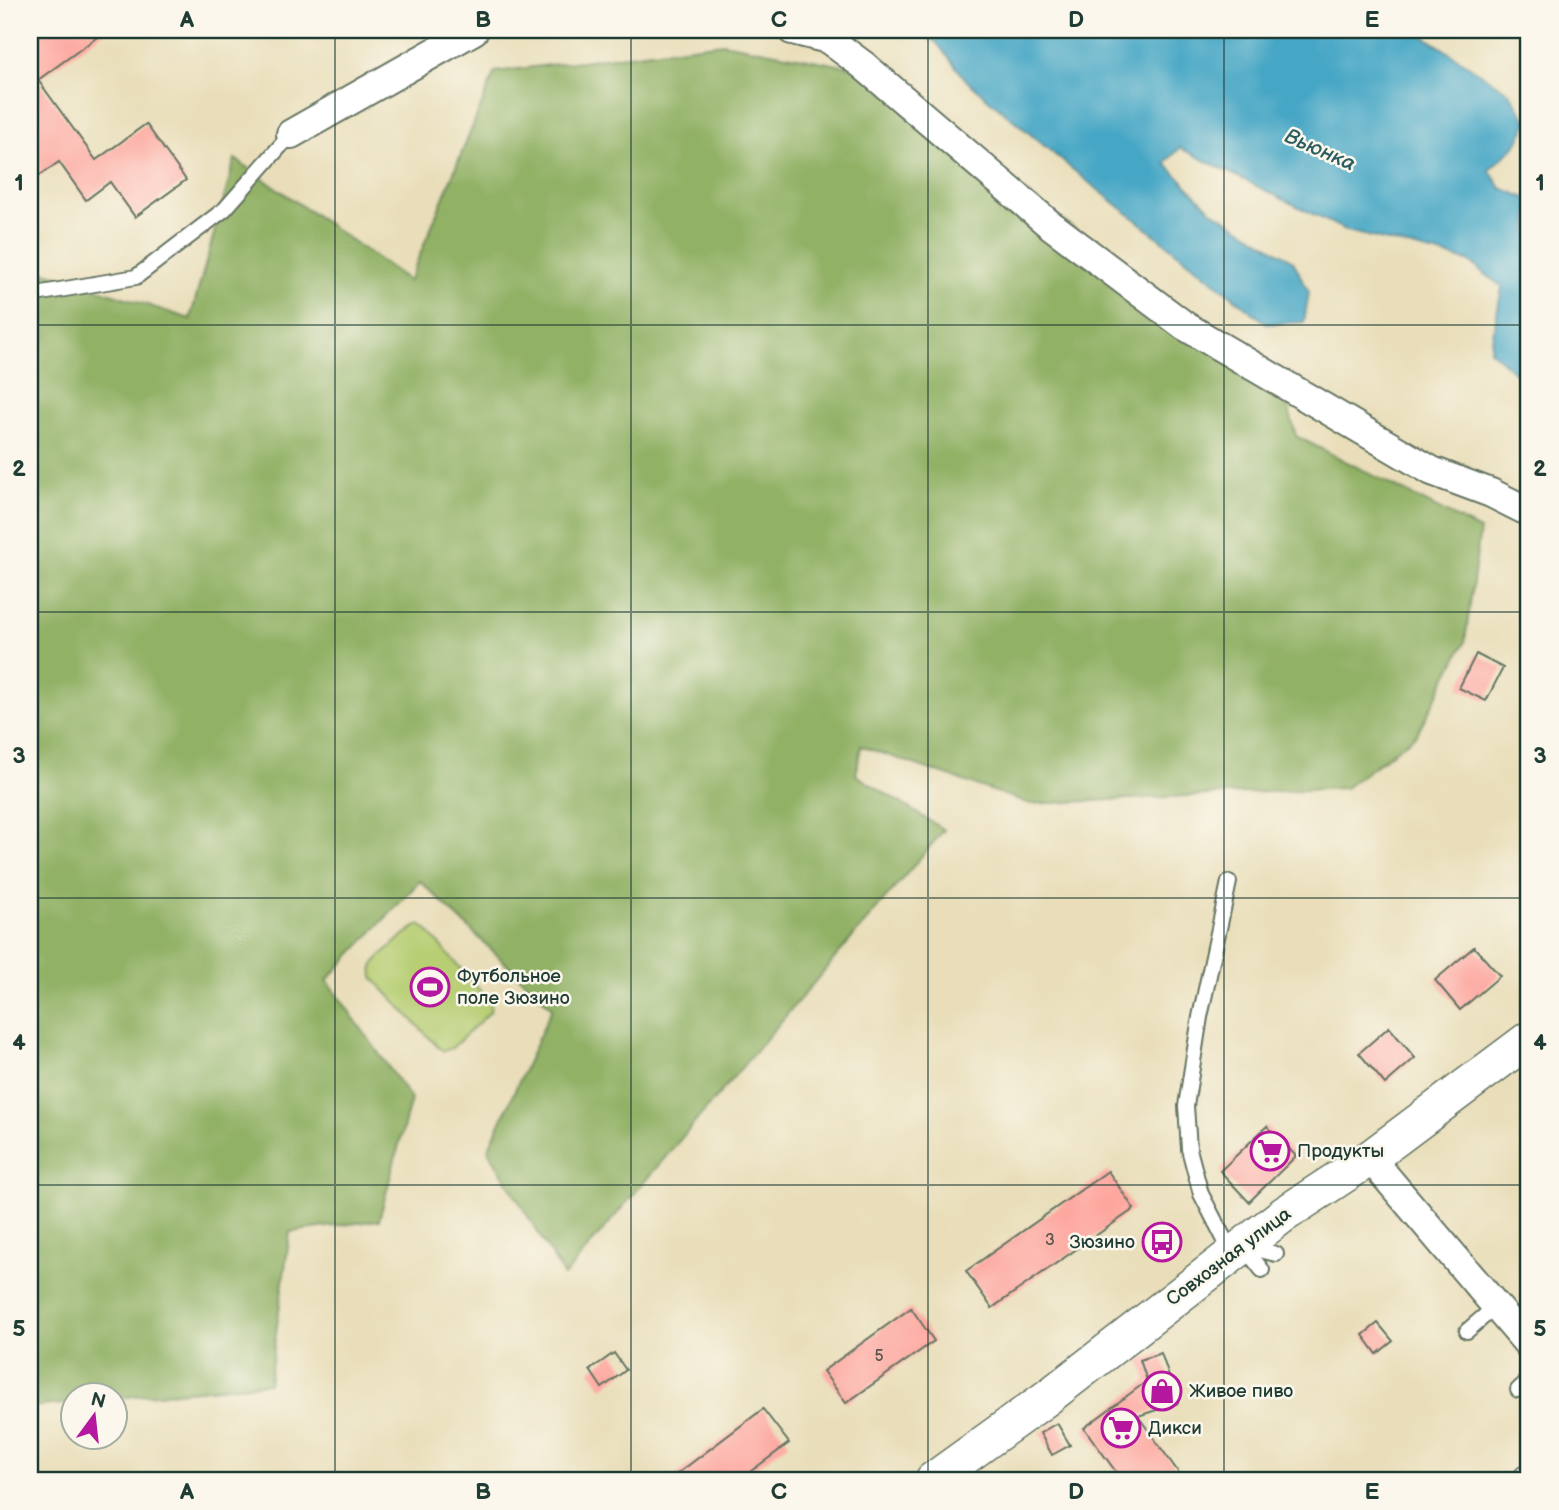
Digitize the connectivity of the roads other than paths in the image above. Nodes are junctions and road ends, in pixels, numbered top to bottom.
1 (474, 30) edge
2 (792, 30) edge
3 (291, 134) joint
4 (30, 295) edge
5 (1529, 512) edge
6 (1229, 882) dead end
7 (1529, 1039) edge
8 (1370, 1158) junction
9 (1253, 1256) junction
10 (1496, 1306) junction
11 (1467, 1331) dead end
12 (1529, 1345) edge
13 (933, 1480) edge

1 - 3 street
2 - 5 street
3 - 4 lane
6 - 9 lane
7 - 8 street, Совхозная улица
8 - 9 street, Совхозная улица
8 - 10 street
9 - 13 street, Совхозная улица
10 - 11 lane
10 - 12 street

